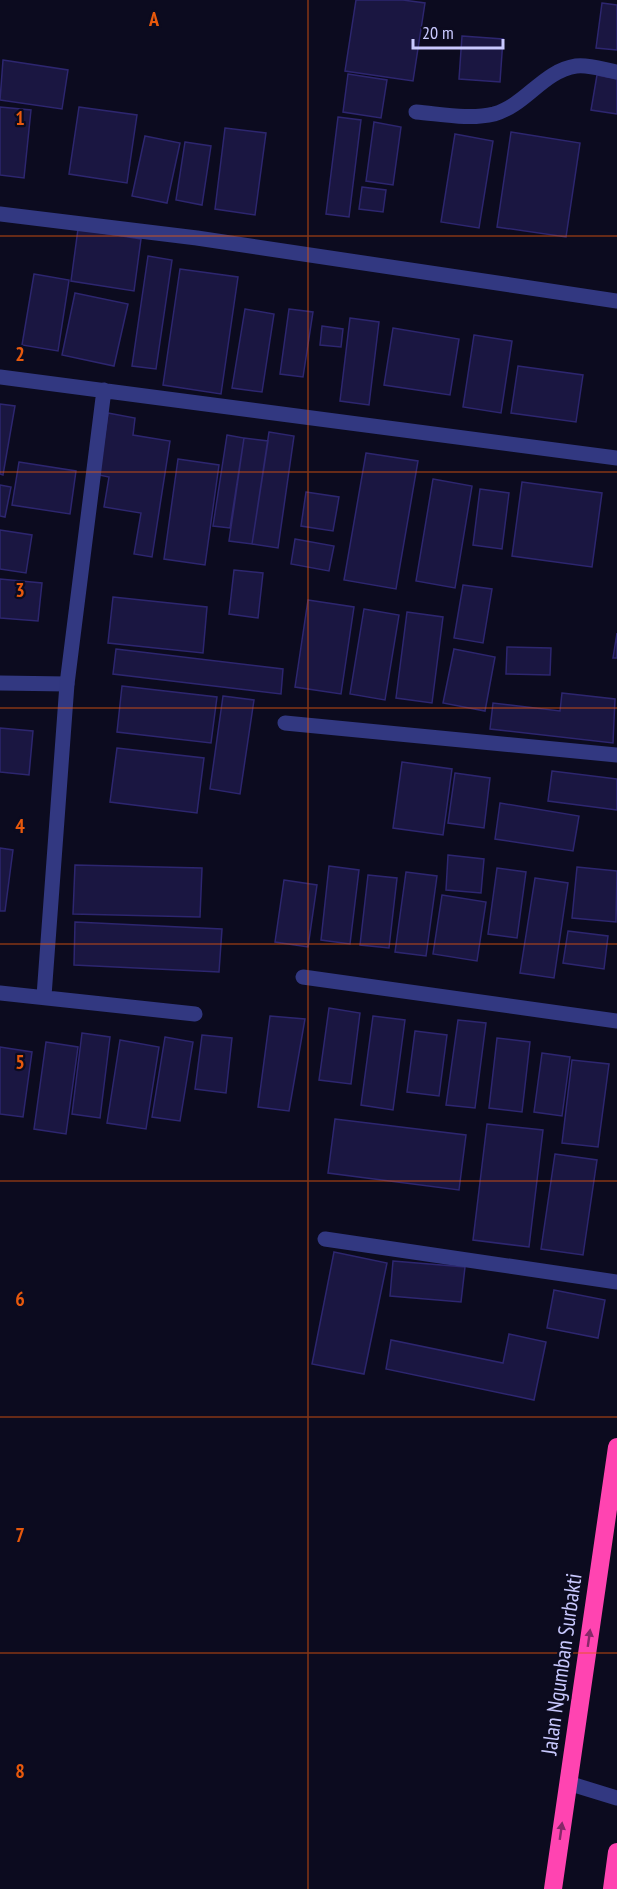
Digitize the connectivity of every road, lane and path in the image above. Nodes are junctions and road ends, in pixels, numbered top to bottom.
1 (617, 72) edge
2 (416, 112) dead end
3 (0, 214) edge
4 (617, 301) edge
5 (0, 377) edge
6 (104, 390) junction
7 (617, 458) edge
8 (0, 683) edge
9 (67, 684) junction
10 (285, 723) dead end
11 (617, 755) edge
12 (303, 977) dead end
13 (0, 993) edge
14 (44, 996) junction
15 (195, 1014) dead end
16 (617, 1021) edge
17 (325, 1239) dead end
18 (617, 1282) edge
19 (617, 1447) edge
20 (568, 1783) junction
21 (617, 1798) edge
22 (617, 1852) edge
23 (553, 1889) edge
24 (612, 1889) edge

1 - 2 street
3 - 4 street
5 - 6 street
6 - 7 street
6 - 9 street
8 - 9 street
9 - 14 street
10 - 11 street
12 - 16 street
13 - 14 street
14 - 15 street
17 - 18 street
20 -> 19 highway, Jalan Ngumban Surbakti
20 - 21 street
23 -> 20 highway, Jalan Ngumban Surbakti
22 - 24 highway

